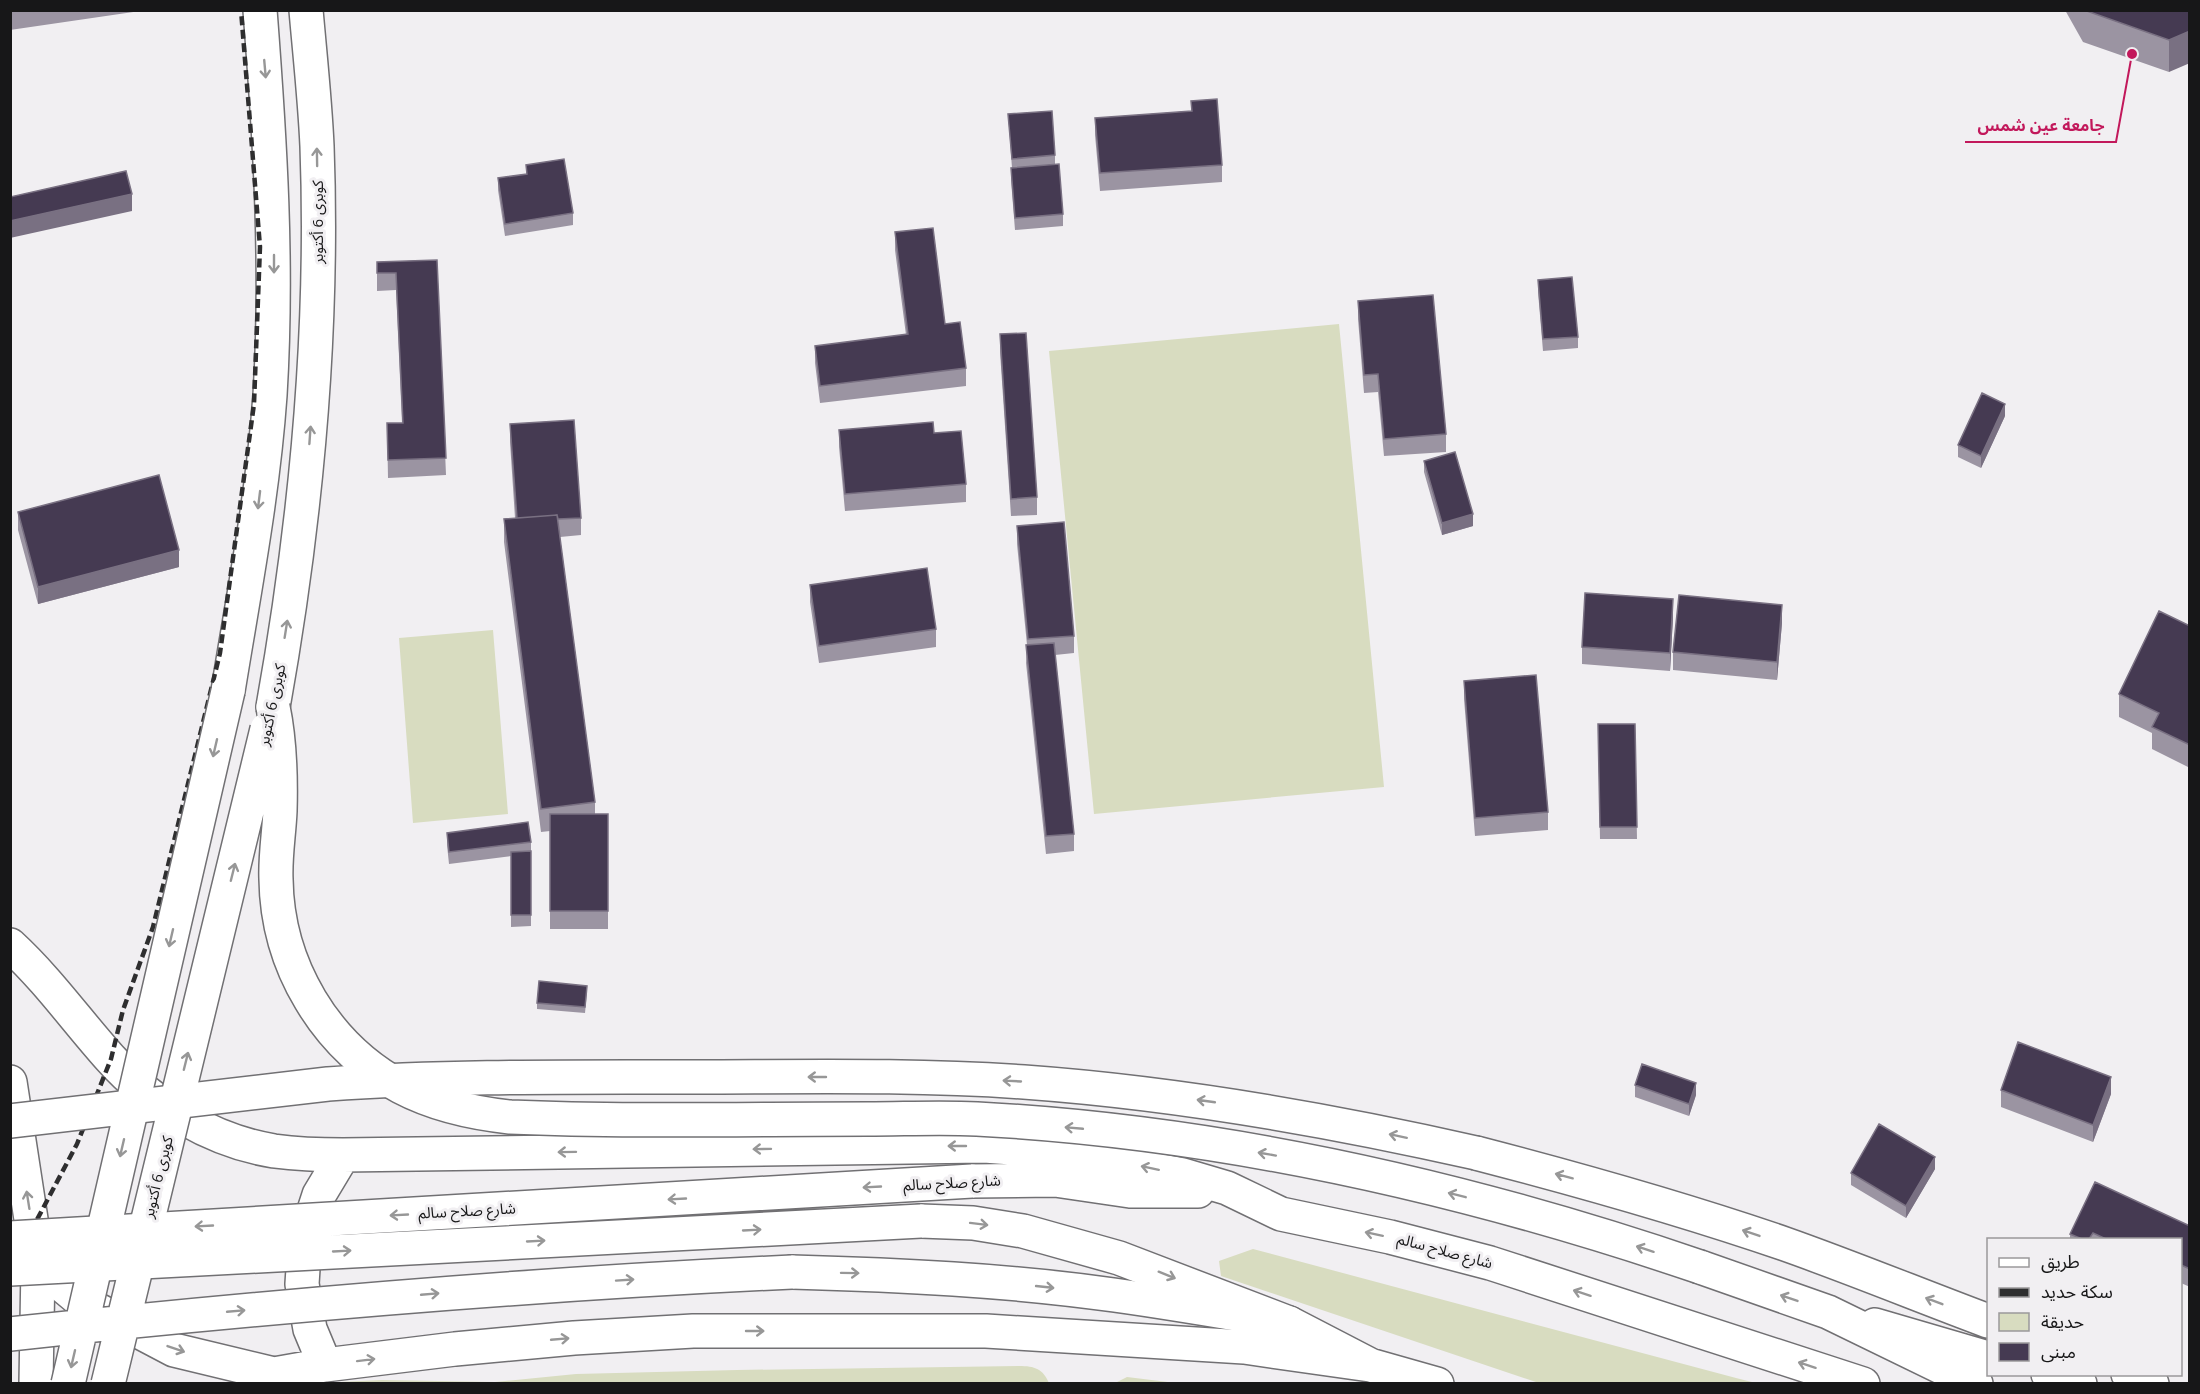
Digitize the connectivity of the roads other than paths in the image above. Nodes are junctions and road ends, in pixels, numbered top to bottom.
1 (260, 10) edge
2 (306, 10) edge
3 (273, 707) junction
4 (10, 945) edge
5 (10, 1082) edge
6 (10, 1121) edge
7 (343, 1155) junction
8 (1227, 1188) junction
9 (10, 1232) edge
10 (10, 1238) edge
11 (24, 1267) edge
12 (1828, 1312) junction
13 (1987, 1321) edge
14 (1289, 1323) junction
15 (10, 1334) edge
16 (1987, 1357) edge
17 (325, 1365) junction
18 (1370, 1365) junction
19 (2055, 1376) edge
20 (2133, 1376) edge
21 (265, 1379) edge
22 (36, 1383) edge
23 (68, 1383) edge
24 (108, 1383) edge
25 (1437, 1383) edge
26 (1863, 1383) edge
27 (1976, 1383) edge
28 (2080, 1383) edge
29 (2152, 1383) edge

1 -> 23 main road, bridge
3 -> 2 main road, كوبرى 6 أكتوبر
12 -> 3 main road, bridge
24 -> 3 main road, كوبرى 6 أكتوبر, bridge
4 - 7 main road
11 -> 5 main road
13 -> 6 main road, bridge
8 -> 7 main road
7 - 17 main road
8 -> 10 main road, شارع صلاح سالم, bridge
26 -> 8 main road, شارع صلاح سالم
9 - 11 main road
11 -> 14 main road, bridge
11 -> 21 main road
11 - 22 main road
12 - 16 main road
12 - 27 main road
15 -> 14 main road, bridge
14 - 18 main road
17 -> 18 main road
17 - 21 main road
18 - 25 main road
19 - 28 main road
20 - 29 main road

